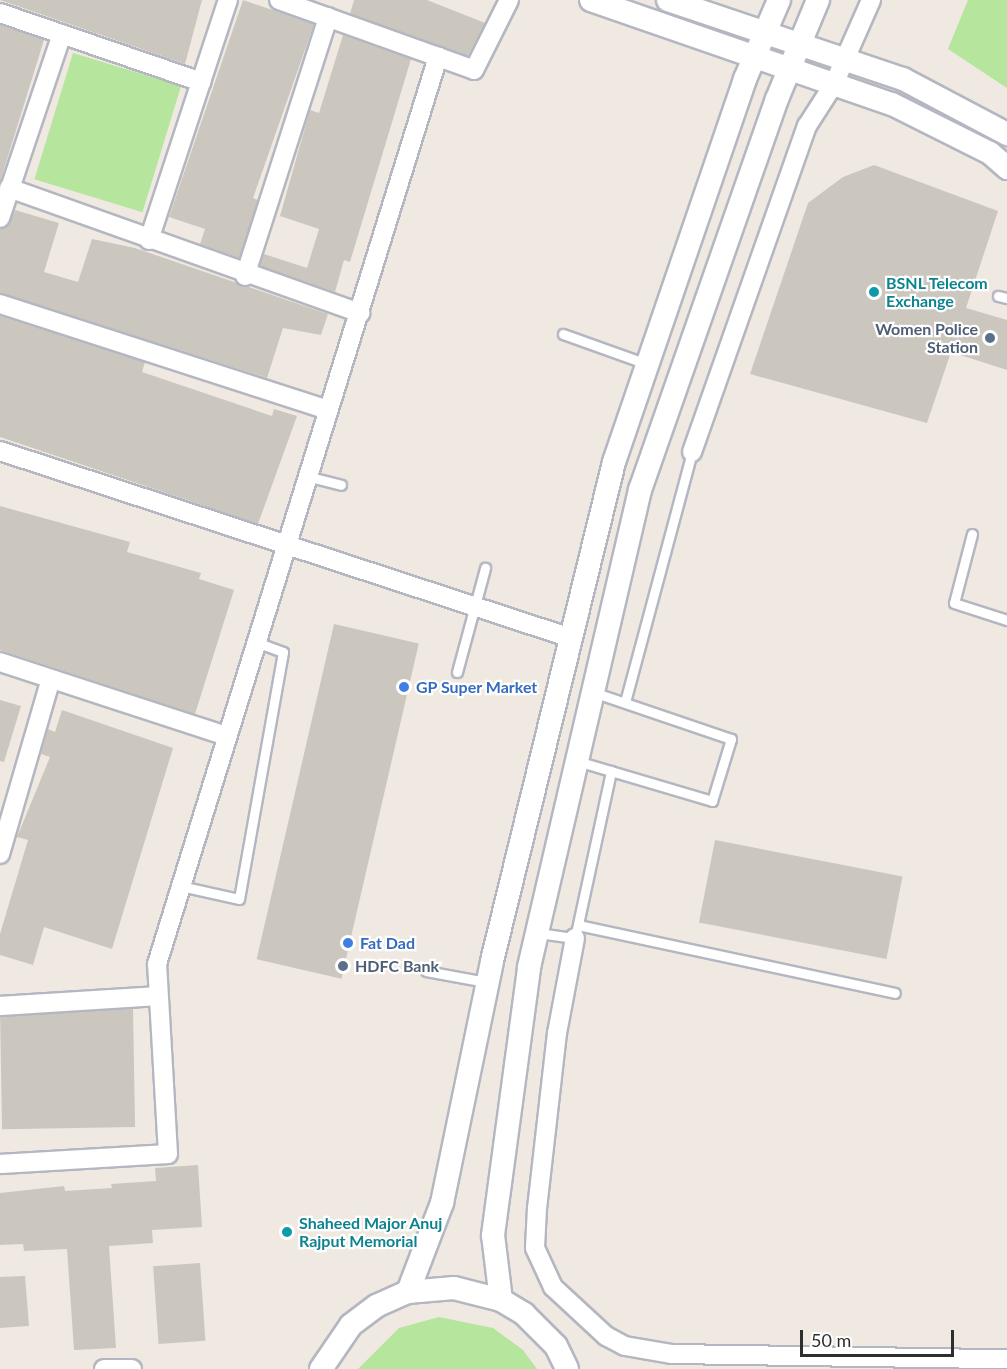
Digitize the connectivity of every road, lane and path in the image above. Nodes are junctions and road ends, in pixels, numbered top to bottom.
1 (228, 0) edge
2 (279, 0) edge
3 (509, 0) edge
4 (591, 0) edge
5 (668, 0) edge
6 (779, 0) edge
7 (818, 0) edge
8 (871, 0) edge
9 (0, 13) edge
10 (328, 16) junction
11 (765, 32) junction
12 (62, 34) junction
13 (800, 45) junction
14 (754, 56) junction
15 (438, 57) junction
16 (844, 60) junction
17 (790, 69) junction
18 (202, 82) junction
19 (834, 84) junction
20 (1007, 134) edge
21 (1007, 168) edge
22 (9, 188) junction
23 (0, 218) edge
24 (149, 240) junction
25 (245, 276) junction
26 (0, 304) edge
27 (360, 313) junction
28 (563, 334) dead end
29 (647, 364) junction
30 (326, 409) junction
31 (0, 451) edge
32 (692, 452) joint
33 (306, 476) junction
34 (340, 485) dead end
35 (972, 534) dead end
36 (286, 545) junction
37 (485, 568) dead end
38 (472, 606) junction
39 (1007, 620) edge
40 (571, 638) junction
41 (256, 642) junction
42 (0, 662) edge
43 (457, 672) dead end
44 (51, 679) junction
45 (593, 692) junction
46 (625, 702) junction
47 (227, 736) junction
48 (577, 761) junction
49 (611, 771) junction
50 (0, 850) edge
51 (181, 886) junction
52 (576, 932) junction
53 (537, 933) junction
54 (426, 971) dead end
55 (488, 982) junction
56 (895, 993) dead end
57 (158, 996) junction
58 (0, 1006) edge
59 (0, 1164) edge
60 (408, 1292) junction
61 (501, 1300) junction
62 (1007, 1359) edge
63 (571, 1367) edge
64 (104, 1369) edge
65 (132, 1369) edge
66 (321, 1369) edge

1 - 18 street
2 - 10 street
3 - 15 street
4 - 14 street
5 - 11 street
6 - 11 street
7 - 13 street
8 - 16 street
9 - 12 street
10 - 15 street
10 - 25 street
11 - 13 street
11 - 14 street
12 - 18 street
12 - 22 street
13 - 16 street
13 - 17 street
14 - 17 street
14 - 29 street
15 - 27 street
16 - 19 street
16 - 20 street
17 - 19 street
17 - 45 street
18 - 24 street
19 - 21 street
19 - 32 street
22 - 23 street
22 - 24 street
24 - 25 street
25 - 27 street
26 - 30 street
27 - 30 street
28 - 29 lane
29 - 40 street
30 - 33 street
31 - 36 street
32 - 46 lane
33 - 34 lane
33 - 36 street
35 - 39 lane
36 - 38 street
36 - 41 street
37 - 38 lane
38 - 40 street
38 - 43 lane
40 - 55 street
41 - 47 street
41 - 51 lane
42 - 44 street
44 - 47 street
44 - 50 street
45 - 46 lane
45 - 48 street
46 - 49 lane
47 - 51 street
48 - 49 lane
48 - 53 street
49 - 52 lane
51 - 57 street
52 - 53 lane
52 - 56 lane
52 - 62 street
53 - 61 street
54 - 55 lane
55 - 60 street
57 - 58 street
57 - 59 street
60 - 61 street
60 - 66 street
61 - 63 street
64 - 65 street

